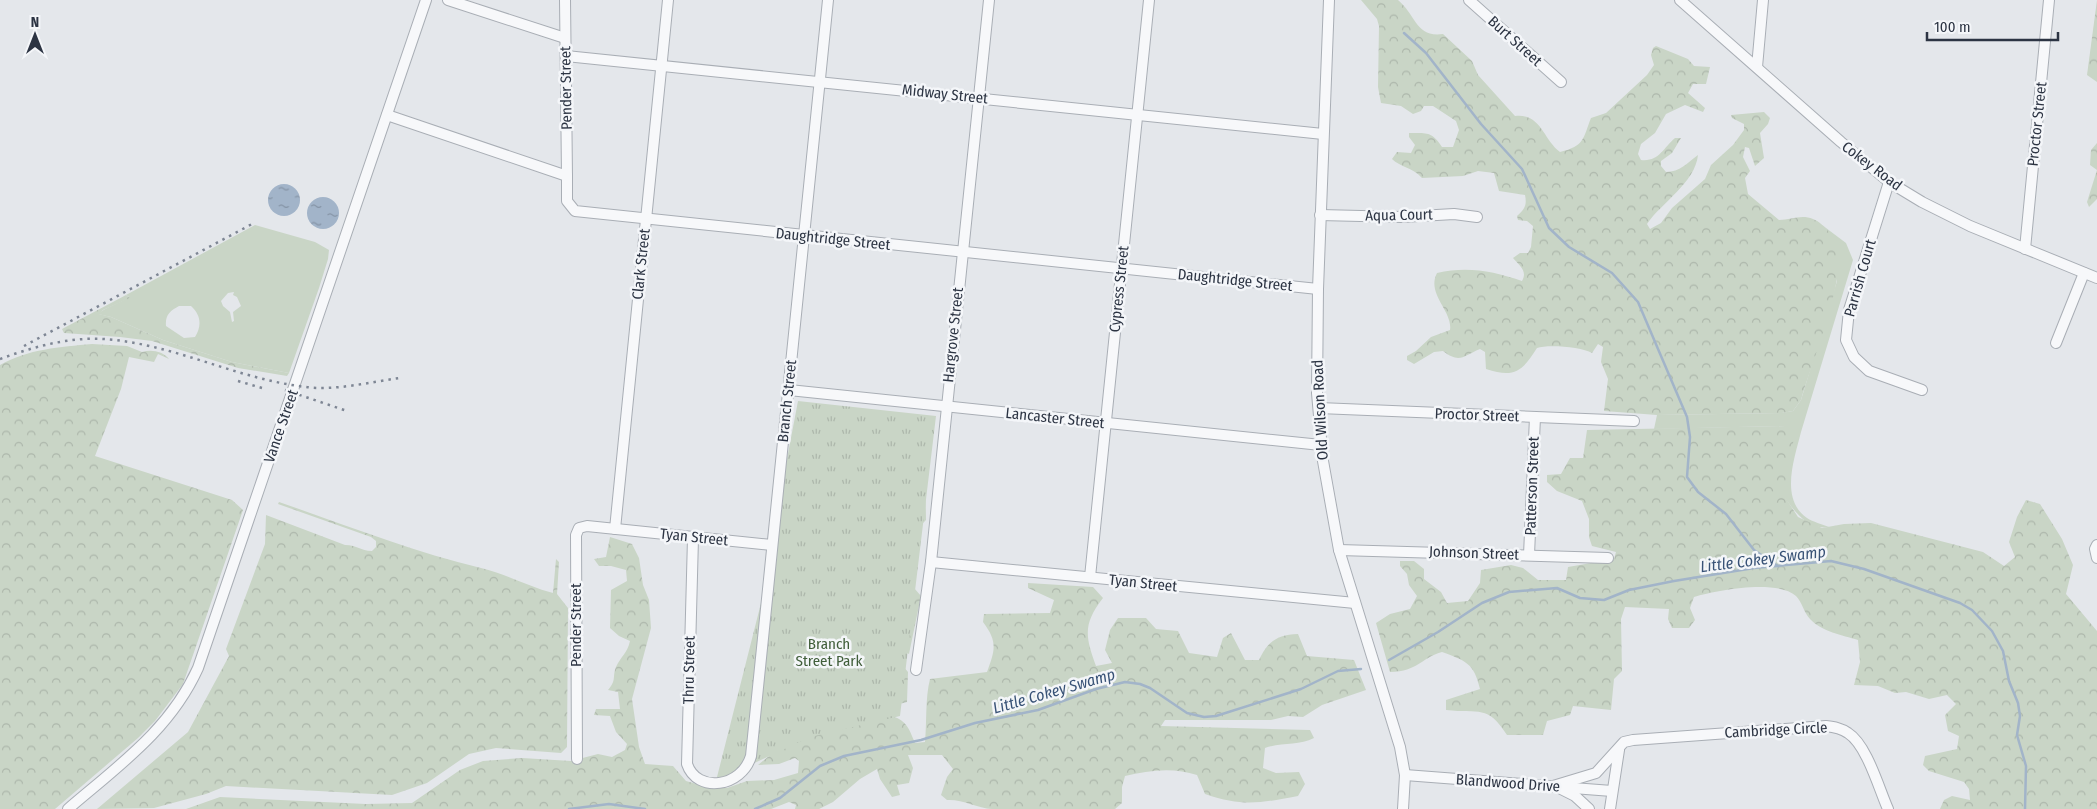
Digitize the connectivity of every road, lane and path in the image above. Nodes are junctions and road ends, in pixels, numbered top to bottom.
1 (426, 0) edge
2 (448, 0) edge
3 (565, 0) edge
4 (668, 0) edge
5 (828, 0) edge
6 (989, 0) edge
7 (1149, 0) edge
8 (1329, 0) edge
9 (1469, 0) edge
10 (1680, 0) edge
11 (1763, 0) edge
12 (2049, 0) edge
13 (565, 38) junction
14 (566, 56) junction
15 (662, 65) junction
16 (1757, 67) junction
17 (819, 80) junction
18 (1561, 82) dead end
19 (978, 98) junction
20 (1138, 113) junction
21 (387, 115) junction
22 (1323, 134) junction
23 (567, 176) junction
24 (1889, 182) junction
25 (1320, 215) junction
26 (1477, 217) dead end
27 (645, 219) junction
28 (803, 236) junction
29 (2025, 249) junction
30 (962, 252) junction
31 (1121, 269) junction
32 (2084, 273) junction
33 (2097, 278) edge
34 (1318, 289) junction
35 (2056, 343) dead end
36 (788, 390) junction
37 (1922, 390) dead end
38 (946, 406) junction
39 (1319, 408) junction
40 (1535, 417) junction
41 (1634, 421) dead end
42 (1105, 423) junction
43 (1321, 445) junction
44 (615, 529) junction
45 (693, 538) junction
46 (772, 545) junction
47 (2097, 545) edge
48 (1339, 550) junction
49 (1529, 555) junction
50 (1608, 558) dead end
51 (2097, 558) edge
52 (931, 562) junction
53 (1090, 578) junction
54 (1355, 604) junction
55 (916, 670) dead end
56 (1620, 749) junction
57 (577, 759) dead end
58 (1405, 775) junction
59 (718, 784) joint
60 (1553, 786) junction
61 (1612, 790) junction
62 (68, 809) edge
63 (1403, 809) edge
64 (1589, 809) edge
65 (1610, 809) edge
66 (1888, 809) edge

1 - 21 street, Vance Street
2 - 13 street
3 - 13 street, Pender Street
4 - 15 street, Clark Street
5 - 17 street, Branch Street
6 - 19 street, Hargrove Street
7 - 20 street, Cypress Street
8 - 22 street, Old Wilson Road
9 - 18 street, Burt Street
10 - 16 street, Cokey Road
11 - 16 street
12 - 29 street, Proctor Street
13 - 14 street, Pender Street
14 - 15 street, Midway Street
14 - 23 street, Pender Street
15 - 17 street, Midway Street
15 - 27 street, Clark Street
16 - 24 street, Cokey Road
17 - 19 street, Midway Street
17 - 28 street, Branch Street
19 - 20 street, Midway Street
19 - 30 street, Hargrove Street
20 - 22 street, Midway Street
20 - 31 street, Cypress Street
21 - 23 street
21 - 62 street, Vance Street
22 - 25 street, Old Wilson Road
23 - 27 street, Daughtridge Street
24 - 29 street, Cokey Road
24 - 37 street, Parrish Court
25 - 26 street, Aqua Court
25 - 34 street, Old Wilson Road
27 - 28 street, Daughtridge Street
27 - 44 street, Clark Street
28 - 30 street, Daughtridge Street
28 - 36 street, Branch Street
29 - 32 street, Cokey Road
30 - 31 street, Daughtridge Street
30 - 38 street, Hargrove Street
31 - 34 street, Daughtridge Street
31 - 42 street, Cypress Street
32 - 33 street, Cokey Road
32 - 35 street
34 - 39 street, Old Wilson Road
36 - 38 street, Lancaster Street
36 - 46 street, Branch Street
38 - 42 street, Lancaster Street
38 - 52 street, Hargrove Street
39 - 40 street, Proctor Street
39 - 43 street, Old Wilson Road
40 - 41 street, Proctor Street
40 - 49 street, Patterson Street
42 - 43 street, Lancaster Street
42 - 53 street, Cypress Street
43 - 48 street, Old Wilson Road
44 - 45 street, Tyan Street
44 - 57 street, Pender Street
45 - 46 street, Tyan Street
45 - 59 street, Thru Street
46 - 59 street, Branch Street
47 - 51 street
48 - 49 street, Johnson Street
48 - 54 street, Old Wilson Road
49 - 50 street, Johnson Street
52 - 53 street, Tyan Street
52 - 55 street, Hargrove Street
53 - 54 street, Tyan Street
54 - 58 street, Old Wilson Road
56 - 60 street
56 - 61 street
56 - 66 street, Cambridge Circle
58 - 60 street, Blandwood Drive
58 - 63 street, Old Wilson Road
60 - 61 street, Blandwood Drive
60 - 64 street
61 - 65 street

